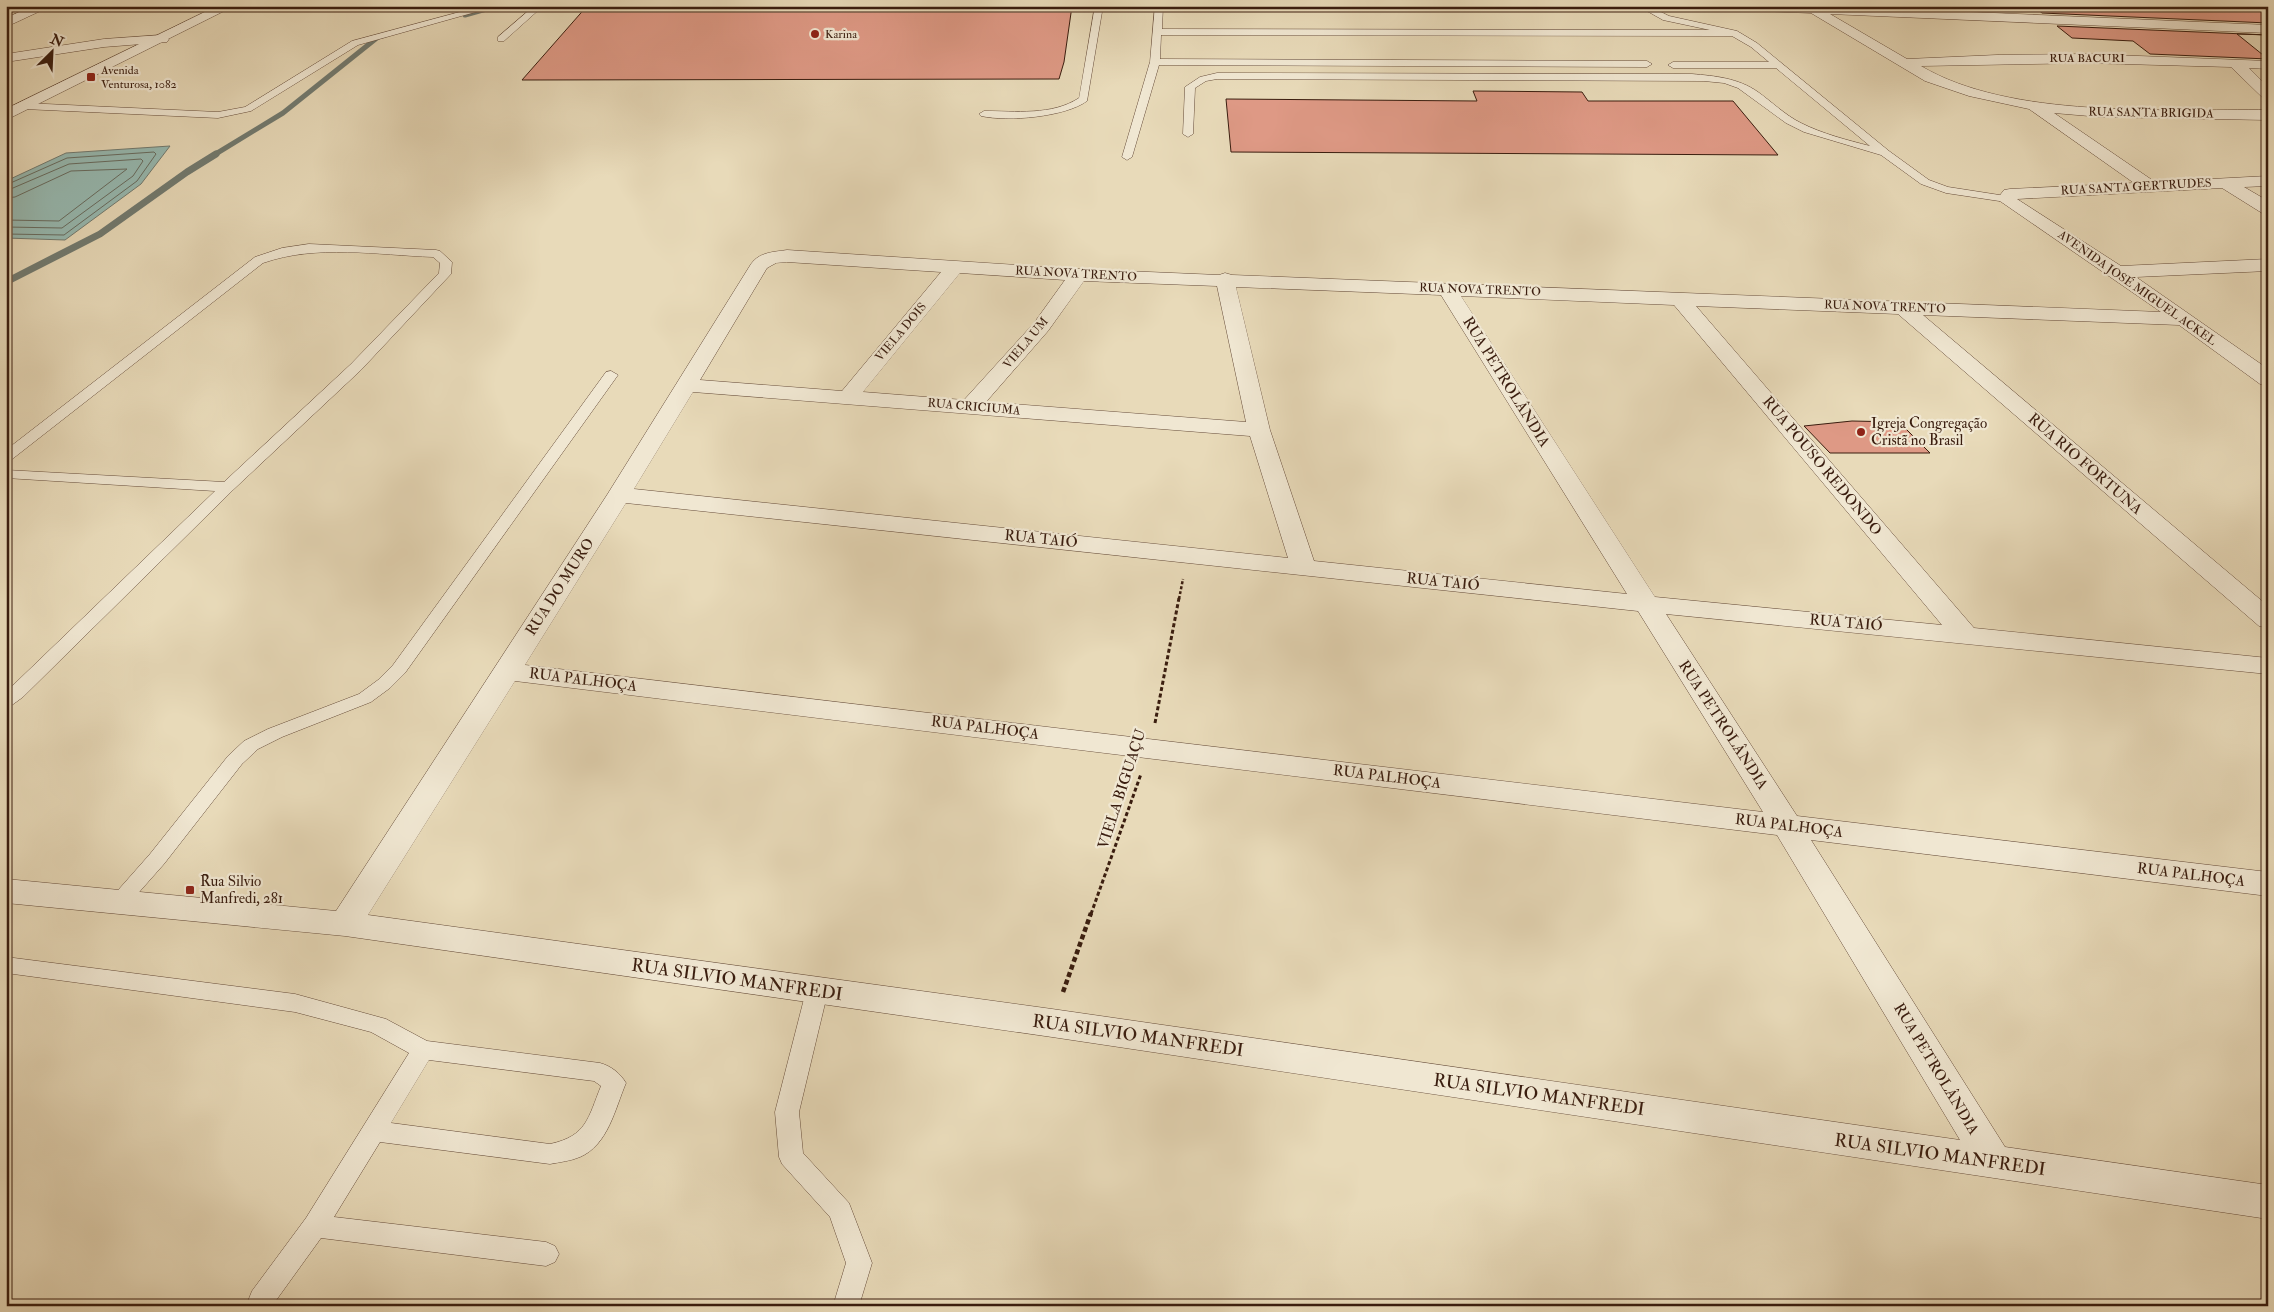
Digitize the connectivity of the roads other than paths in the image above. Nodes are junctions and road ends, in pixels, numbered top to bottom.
1 (45, 6) edge
2 (202, 6) edge
3 (228, 6) edge
4 (493, 6) edge
5 (539, 6) edge
6 (1098, 6) edge
7 (1160, 6) edge
8 (1642, 6) edge
9 (1738, 6) edge
10 (1815, 8) edge
11 (2214, 13) dead end
12 (2104, 21) junction
13 (6, 23) edge
14 (2227, 26) junction
15 (2268, 29) edge
16 (1156, 32) junction
17 (1734, 33) junction
18 (2118, 34) dead end
19 (501, 39) dead end
20 (140, 44) junction
21 (2133, 46) dead end
22 (120, 47) junction
23 (66, 48) junction
24 (6, 58) edge
25 (2148, 59) junction
26 (1155, 62) junction
27 (1906, 63) junction
28 (2236, 64) junction
29 (1778, 65) junction
30 (2268, 65) edge
31 (2268, 96) edge
32 (6, 102) edge
33 (24, 106) junction
34 (2034, 106) junction
35 (984, 114) dead end
36 (6, 115) edge
37 (2268, 115) edge
38 (1188, 134) dead end
39 (1885, 153) junction
40 (1127, 157) dead end
41 (2268, 181) edge
42 (2224, 182) junction
43 (2150, 186) junction
44 (2006, 199) junction
45 (2268, 209) edge
46 (779, 256) joint
47 (2268, 265) edge
48 (955, 267) junction
49 (2117, 272) junction
50 (1078, 275) junction
51 (1225, 279) junction
52 (1447, 289) junction
53 (1679, 298) junction
54 (1903, 308) junction
55 (2181, 319) junction
56 (611, 375) dead end
57 (2267, 377) edge
58 (688, 385) junction
59 (848, 397) junction
60 (970, 407) junction
61 (1259, 430) junction
62 (6, 457) edge
63 (6, 474) edge
64 (228, 488) junction
65 (619, 495) junction
66 (1303, 566) junction
67 (1646, 604) junction
68 (2268, 620) edge
69 (1964, 634) junction
70 (2268, 666) edge
71 (506, 670) junction
72 (6, 701) edge
73 (1788, 826) junction
74 (2268, 884) edge
75 (6, 891) edge
76 (119, 902) junction
77 (345, 924) junction
78 (6, 965) edge
79 (817, 991) junction
80 (423, 1050) junction
81 (375, 1131) junction
82 (1994, 1163) junction
83 (2268, 1202) edge
84 (315, 1226) junction
85 (546, 1254) dead end
86 (259, 1306) edge
87 (846, 1306) edge

1 - 13 street
2 - 20 street
3 - 20 street
4 - 33 lane
5 - 19 lane
6 - 35 lane
7 - 16 lane
8 - 17 lane
9 - 10 street
10 - 12 street
10 - 27 street
11 - 14 street
12 - 14 street
12 - 18 street
14 - 15 street
16 - 17 lane
16 - 26 lane
17 - 29 lane
20 - 22 street
20 - 23 street
20 - 33 street
21 - 25 street
22 - 23 street
22 - 32 street
23 - 24 street
25 - 27 street, RUA BACURI
25 - 28 street, RUA BACURI
26 - 29 lane
26 - 40 lane
27 - 34 street
28 - 30 street, RUA BACURI
28 - 31 street
29 - 39 lane
33 - 36 street
34 - 37 street, RUA SANTA BRIGIDA
34 - 43 street
38 - 39 lane
39 - 44 lane
41 - 42 street, RUA SANTA GERTRUDES
42 - 43 street, RUA SANTA GERTRUDES
42 - 45 street
43 - 44 street, RUA SANTA GERTRUDES
44 - 49 street, AVENIDA JOSÉ MIGUEL ACKEL
46 - 48 street, RUA NOVA TRENTO
46 - 58 street, RUA DO MURO
47 - 49 street
48 - 50 street, RUA NOVA TRENTO
48 - 59 street, VIELA DOIS
49 - 55 street, AVENIDA JOSÉ MIGUEL ACKEL
50 - 51 street, RUA NOVA TRENTO
50 - 60 street, VIELA UM
51 - 52 street, RUA NOVA TRENTO
51 - 61 street
52 - 53 street, RUA NOVA TRENTO
52 - 67 street, RUA PETROLÂNDIA
53 - 54 street, RUA NOVA TRENTO
53 - 69 street, RUA POUSO REDONDO
54 - 55 street, RUA NOVA TRENTO
54 - 68 street, RUA RIO FORTUNA
55 - 57 street, AVENIDA JOSÉ MIGUEL ACKEL
56 - 76 lane
58 - 59 street, RUA CRICIUMA
58 - 65 street, RUA DO MURO
59 - 60 street, RUA CRICIUMA
60 - 61 street, RUA CRICIUMA
61 - 66 street
62 - 64 lane
63 - 64 lane
64 - 72 lane
65 - 66 street, RUA TAIÓ
65 - 71 street, RUA DO MURO
66 - 67 street, RUA TAIÓ
67 - 69 street, RUA TAIÓ
67 - 73 street, RUA PETROLÂNDIA
69 - 70 street, RUA TAIÓ
71 - 73 street, RUA PALHOÇA
71 - 77 street, RUA DO MURO
73 - 74 street, RUA PALHOÇA
73 - 82 street, RUA PETROLÂNDIA
75 - 76 street, RUA SILVIO MANFREDI
76 - 77 street, RUA SILVIO MANFREDI
77 - 79 street, RUA SILVIO MANFREDI
78 - 80 lane
79 - 82 street, RUA SILVIO MANFREDI
79 - 87 lane
80 - 81 lane
80 - 81 lane
81 - 84 lane
82 - 83 street, RUA SILVIO MANFREDI
84 - 85 lane
84 - 86 lane

